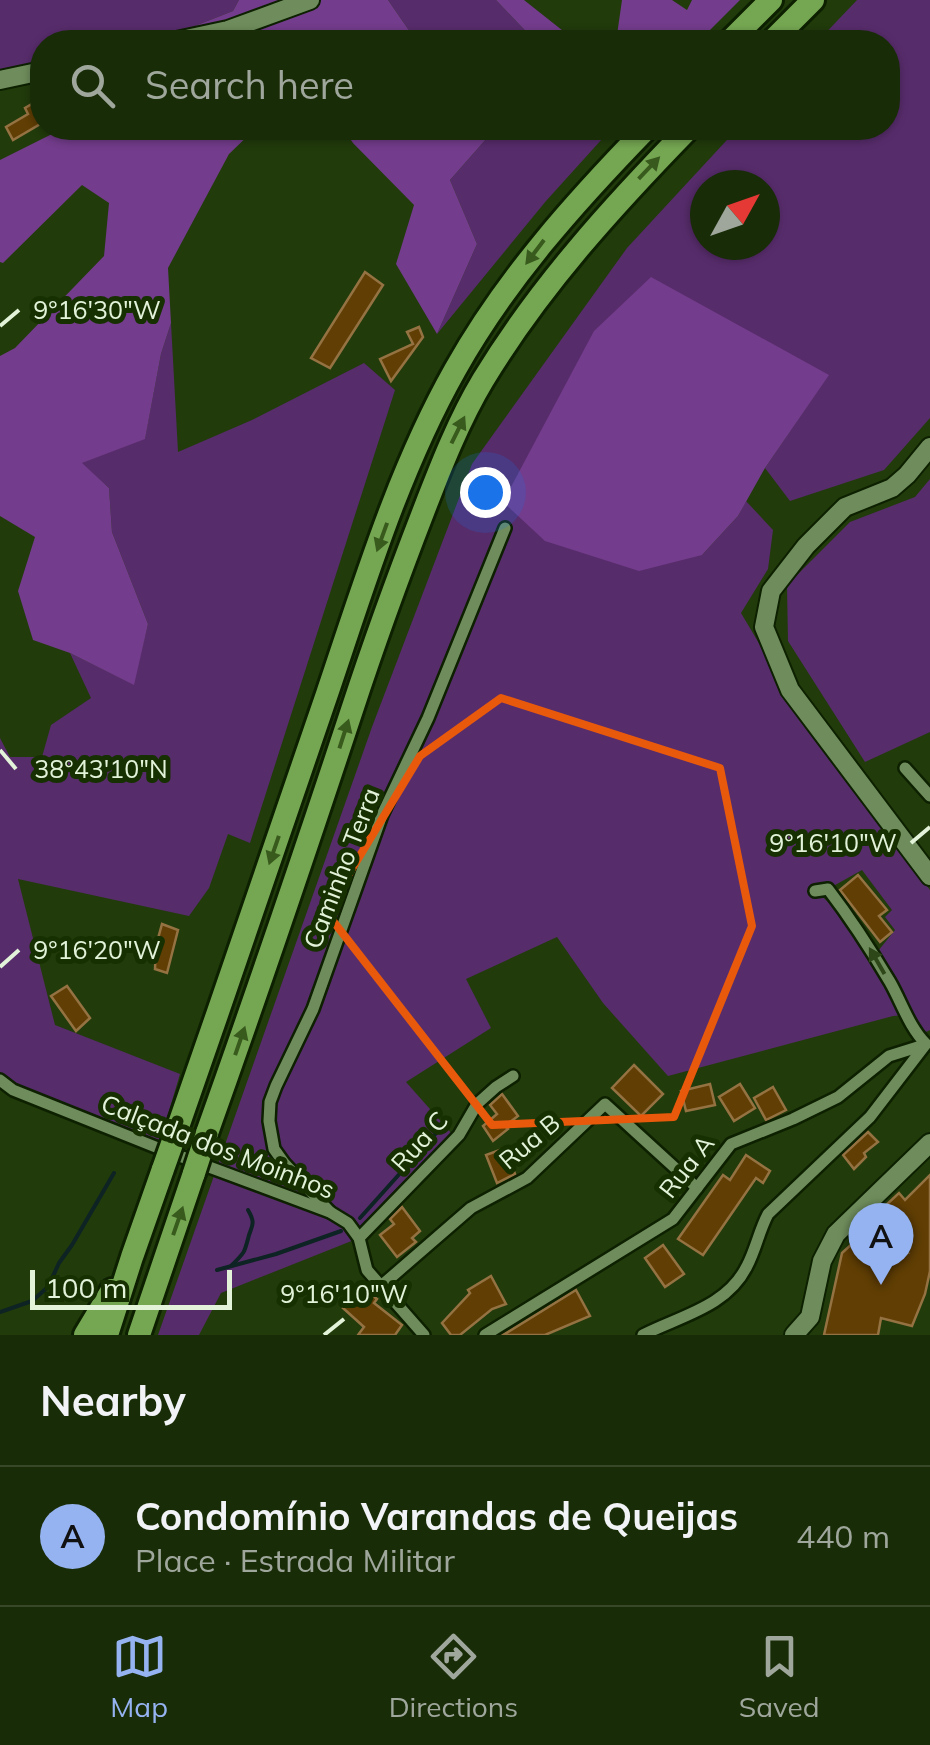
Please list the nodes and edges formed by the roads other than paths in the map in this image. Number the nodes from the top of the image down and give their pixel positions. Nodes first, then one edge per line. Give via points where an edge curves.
1 (310, 0) edge
2 (770, 0) edge
3 (813, 0) edge
4 (228, 30) edge
5 (741, 30) edge
6 (784, 30) edge
7 (30, 74) edge
8 (2, 81) edge
9 (636, 140) edge
10 (678, 140) edge
11 (930, 447) edge
12 (505, 528) dead end
13 (905, 768) dead end
14 (930, 796) edge
15 (930, 876) edge
16 (814, 890) dead end
17 (928, 1043) edge
18 (513, 1076) dead end
19 (0, 1080) edge
20 (930, 1143) edge
21 (697, 1188) junction
22 (330, 1212) junction
23 (359, 1238) junction
24 (132, 1257) junction
25 (381, 1286) junction
26 (416, 1332) edge
27 (85, 1335) edge
28 (107, 1335) edge
29 (140, 1335) edge
30 (484, 1335) edge
31 (642, 1335) edge
32 (794, 1335) edge

1 - 4 street
2 - 5 highway
3 - 6 highway
7 - 8 street
9 -> 24 highway, bridge via 557,223 503,295 413,454
29 -> 10 highway, bridge via 388,603 442,463 526,313
11 - 15 street via 892,488 845,506 806,546 771,591 764,627 790,690
12 - 22 street, Caminho Terra via 382,815 313,1010 270,1102 274,1148
13 - 14 street
17 -> 16 street via 865,938 828,889
17 - 21 street, Rua A via 890,1056 838,1097 731,1144
17 - 31 street via 870,1117 768,1214 747,1268 726,1294
18 - 23 street, Rua C via 477,1104 460,1135
19 - 22 street, Calçada dos Moinhos
20 - 32 street via 836,1234 822,1260 810,1317
21 - 25 street, Rua B via 605,1104 527,1178 471,1208
21 - 30 street, Rua A via 673,1219
22 - 23 street, Calçada dos Moinhos
23 - 25 street, Calçada dos Moinhos via 366,1270
24 - 27 highway
24 - 28 highway
25 - 26 street, Calçada dos Moinhos

